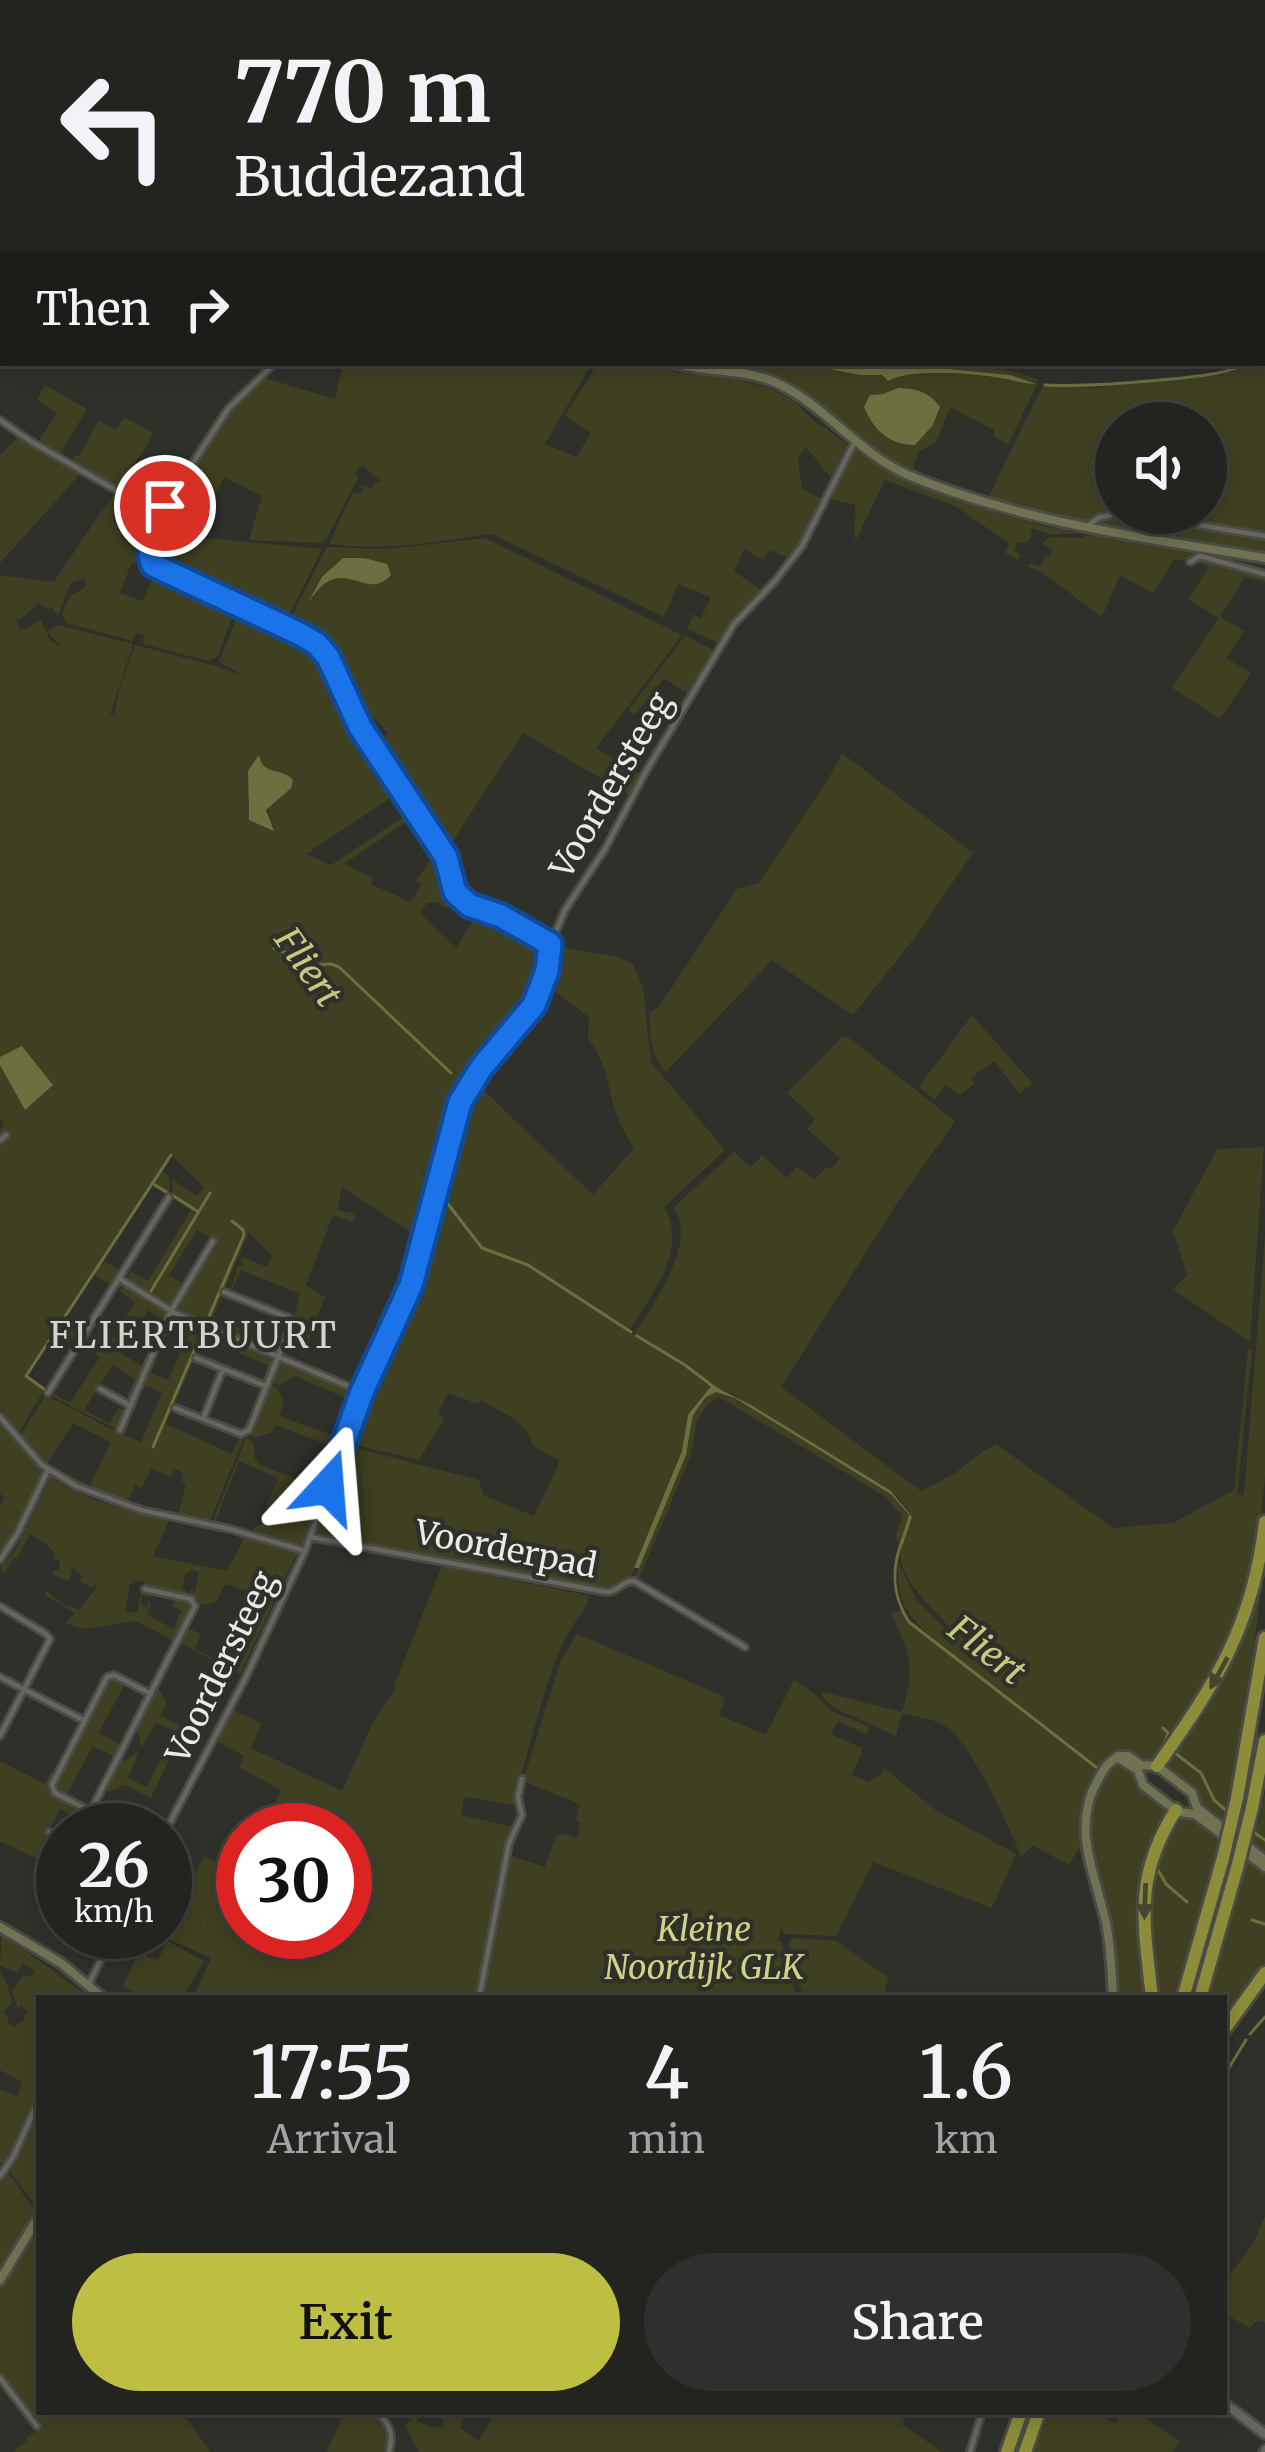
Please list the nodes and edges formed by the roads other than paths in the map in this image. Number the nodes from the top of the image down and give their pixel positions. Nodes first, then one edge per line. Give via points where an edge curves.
1 (272, 366) edge
2 (686, 366) edge
3 (0, 420) edge
4 (856, 439) junction
5 (160, 515) junction
6 (1095, 520) edge
7 (1086, 527) junction
8 (1227, 530) edge
9 (1265, 536) edge
10 (1260, 557) edge
11 (1190, 562) dead end
12 (1251, 570) junction
13 (1265, 574) edge
14 (550, 944) junction
15 (169, 1197) dead end
16 (213, 1241) dead end
17 (120, 1279) junction
18 (224, 1292) dead end
19 (171, 1311) junction
20 (278, 1357) junction
21 (196, 1358) dead end
22 (223, 1369) junction
23 (266, 1387) junction
24 (100, 1389) dead end
25 (362, 1392) junction
26 (48, 1393) dead end
27 (131, 1406) junction
28 (176, 1408) dead end
29 (0, 1417) edge
30 (203, 1419) junction
31 (120, 1430) dead end
32 (48, 1470) junction
33 (1265, 1522) edge
34 (310, 1537) junction
35 (305, 1551) junction
36 (0, 1560) edge
37 (145, 1589) dead end
38 (0, 1606) edge
39 (1265, 1638) edge
40 (745, 1647) dead end
41 (0, 1677) edge
42 (24, 1688) junction
43 (151, 1694) junction
44 (85, 1721) junction
45 (0, 1736) edge
46 (1265, 1742) edge
47 (1147, 1768) junction
48 (522, 1779) dead end
49 (75, 1803) edge
50 (95, 1803) edge
51 (180, 1803) edge
52 (1176, 1810) junction
53 (1265, 1863) edge
54 (0, 1927) edge
55 (104, 1959) edge
56 (1265, 1972) edge
57 (90, 1990) edge
58 (480, 1995) edge
59 (1113, 1995) edge
60 (1152, 1995) edge
61 (1184, 1995) edge
62 (1201, 1995) edge
63 (1227, 2026) edge
64 (36, 2106) edge
65 (1, 2175) edge
66 (36, 2221) edge
67 (0, 2280) edge
68 (0, 2378) edge
69 (1227, 2405) edge
70 (379, 2415) edge
71 (981, 2415) edge
72 (1020, 2415) edge
73 (1038, 2415) edge
74 (37, 2426) dead end
75 (1265, 2434) edge
76 (389, 2452) edge
77 (970, 2452) edge
78 (1007, 2452) edge
79 (1025, 2452) edge

1 - 5 street via 228,409
2 - 4 main road via 777,383
3 - 5 street
4 - 7 main road via 909,475
4 - 14 street, Voordersteeg via 810,533 734,624
5 - 14 street via 153,565 320,647 360,727 446,857 455,892
6 - 7 street
7 - 10 main road
8 - 9 street
10 - 12 street
11 - 12 street via 1200,556
12 - 13 street
14 - 25 street, Voordersteeg via 534,1005 460,1102 411,1285
15 - 17 street
16 - 19 street
17 - 19 street
17 - 26 street
18 - 20 street via 290,1319
19 - 20 street
19 - 27 street
20 - 23 street
20 - 25 street
21 - 22 street
22 - 23 street
22 - 30 street
23 - 30 street via 246,1433
24 - 27 street
25 - 34 street, Voordersteeg
27 - 31 street
28 - 30 street
29 - 32 street
32 - 35 street via 140,1510
32 - 36 street
33 -> 47 highway via 1235,1642 1210,1690
34 - 35 street, Voordersteeg
34 - 40 street, Voorderpad via 606,1592 634,1581
35 - 51 street, Voordersteeg
37 - 43 street via 195,1605
38 - 42 street via 50,1638
39 - 61 highway, bridge via 1238,1798
41 - 42 street
42 - 44 street
42 - 45 street
43 - 44 street via 110,1675
43 - 50 street
44 - 49 street via 52,1788
46 - 62 highway, bridge
47 - 52 main road via 1141,1784
47 - 53 main road via 1192,1793 1199,1810
47 - 59 main road via 1128,1756 1107,1764 1083,1826
48 - 58 street via 522,1815 508,1843
52 - 53 main road via 1195,1814
52 -> 60 highway via 1145,1884
54 - 57 main road
55 - 57 street
56 - 63 highway
64 - 65 street
66 - 67 main road
68 - 74 street
69 - 75 street
70 - 76 street via 390,2426
71 - 77 street
72 - 78 highway
73 - 79 highway

